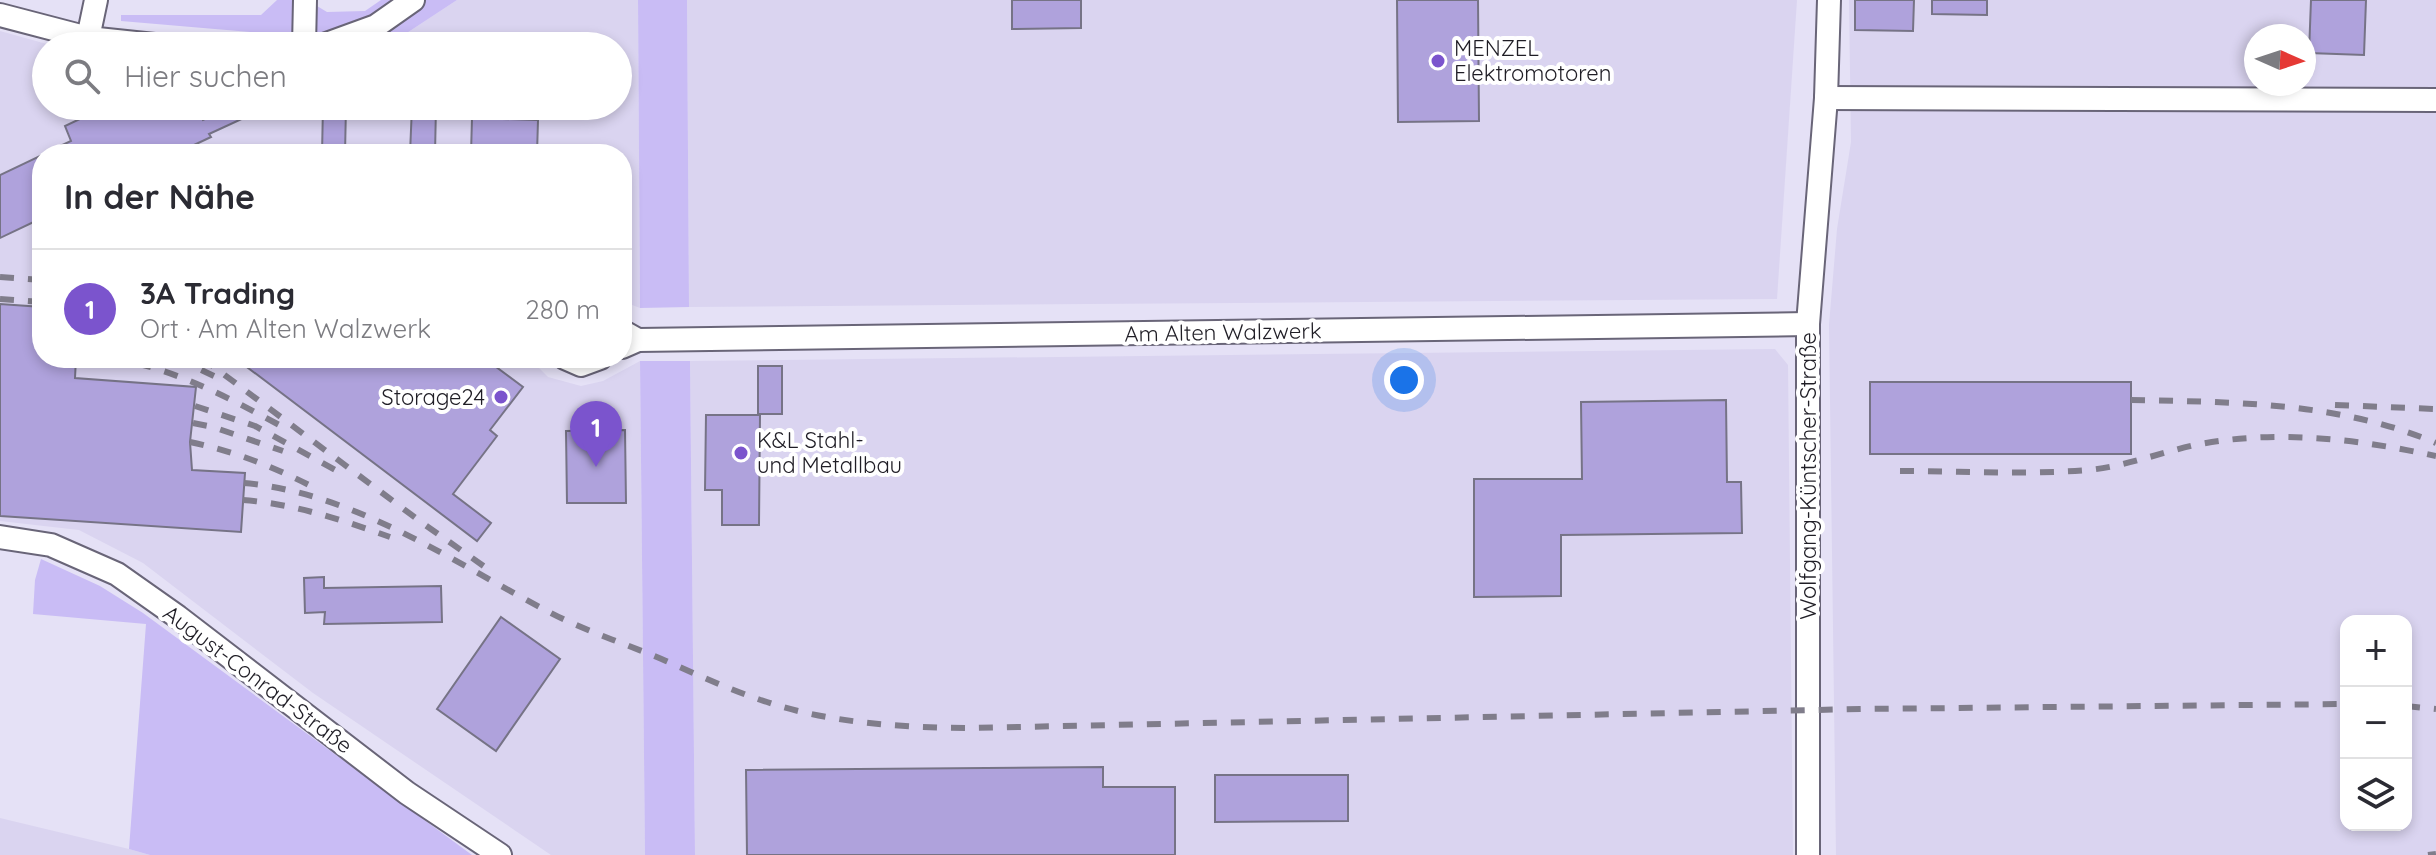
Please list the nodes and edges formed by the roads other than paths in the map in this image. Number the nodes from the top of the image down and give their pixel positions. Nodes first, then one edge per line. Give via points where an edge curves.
1 (96, 0) edge
2 (305, 0) edge
3 (413, 0) edge
4 (1829, 0) edge
5 (0, 15) edge
6 (65, 32) edge
7 (89, 32) edge
8 (304, 32) edge
9 (360, 32) edge
10 (1826, 98) junction
11 (2436, 100) edge
12 (1808, 324) junction
13 (632, 339) edge
14 (0, 537) edge
15 (500, 855) edge
16 (1808, 855) edge

1 - 7 street
2 - 8 street
3 - 9 street
4 - 10 street, Wolfgang-Küntscher-Straße
5 - 6 street
10 - 11 street
10 - 12 street, Wolfgang-Küntscher-Straße
12 - 13 street, Am Alten Walzwerk
12 - 16 street, Wolfgang-Küntscher-Straße
14 - 15 street, August-Conrad-Straße via 51,545 117,574 407,793

